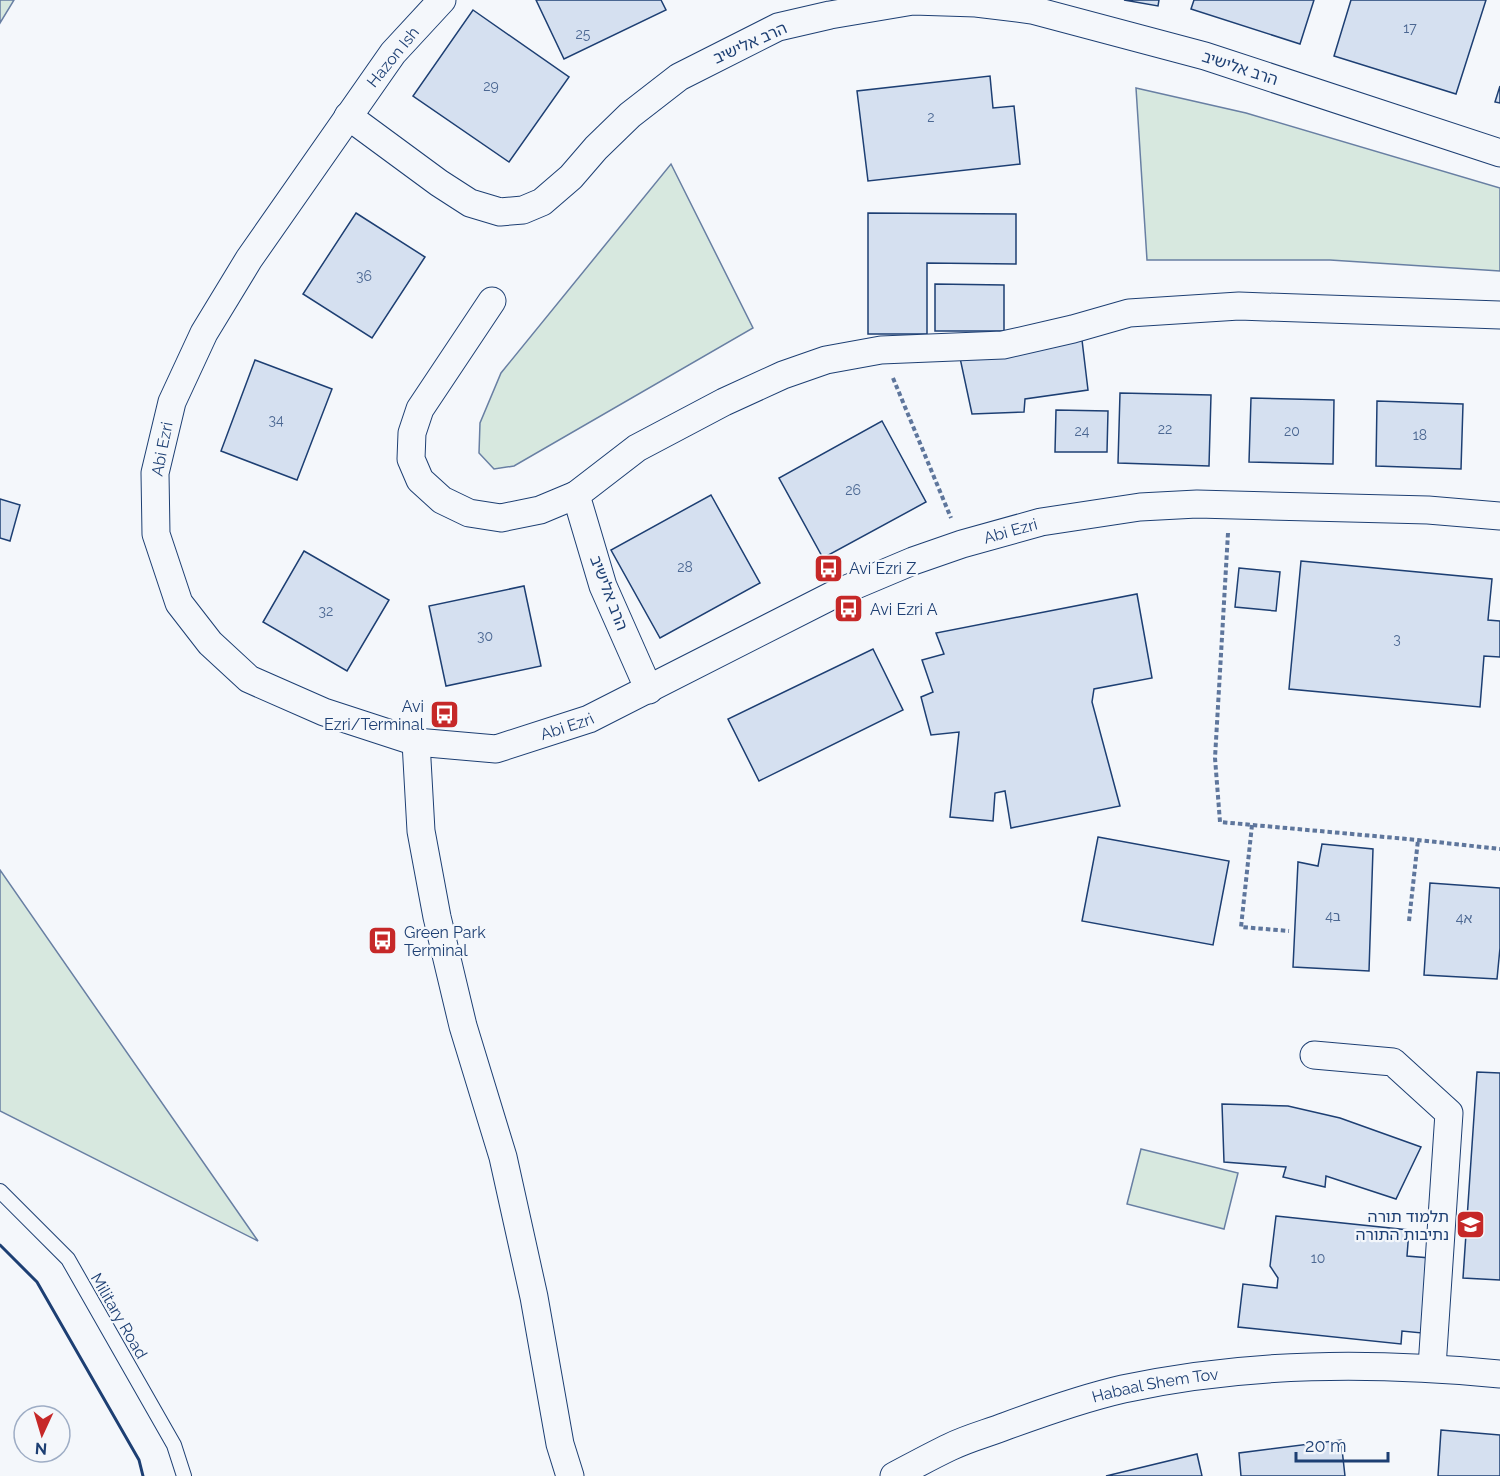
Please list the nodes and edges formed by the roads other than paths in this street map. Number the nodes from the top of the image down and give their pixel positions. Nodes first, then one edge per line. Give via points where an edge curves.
1 (442, 0) edge
2 (348, 116) junction
3 (1500, 153) edge
4 (492, 301) dead end
5 (1500, 315) edge
6 (576, 495) junction
7 (1500, 516) edge
8 (649, 690) junction
9 (416, 742) junction
10 (1314, 1055) dead end
11 (0, 1191) edge
12 (1432, 1367) junction
13 (1500, 1374) edge
14 (184, 1476) edge
15 (570, 1476) edge
16 (894, 1476) edge

1 - 2 street, Hazon Ish via 393,53
2 - 3 street, הרב אלישיב via 470,203 500,212 523,210 542,202 630,115 679,77 778,27 913,1 976,3 1043,13 1205,56
2 - 9 street, Abi Ezri via 249,258 204,333 172,402 155,473 156,534 179,603 210,643 249,679 324,712
4 - 6 street via 420,409 412,433 411,459 420,480 442,500 469,513 501,518 540,510
5 - 6 street via 1239,306 1129,313 1003,345 881,350 826,360 783,375 637,448
6 - 8 street, הרב אלישיב via 603,586
7 - 8 street, Abi Ezri via 1230,505 1140,507 1041,522 962,544 837,593
8 - 9 street, Abi Ezri via 589,719 496,748
9 - 15 street via 421,831 437,917 503,1157 534,1297 560,1444
10 - 12 street via 1393,1062 1449,1113
11 - 14 lane, Military Road via 68,1259 174,1445
12 - 13 street, Habaal Shem Tov
12 - 16 street, Habaal Shem Tov via 1343,1365 1265,1369 1123,1389 1041,1413 952,1446

